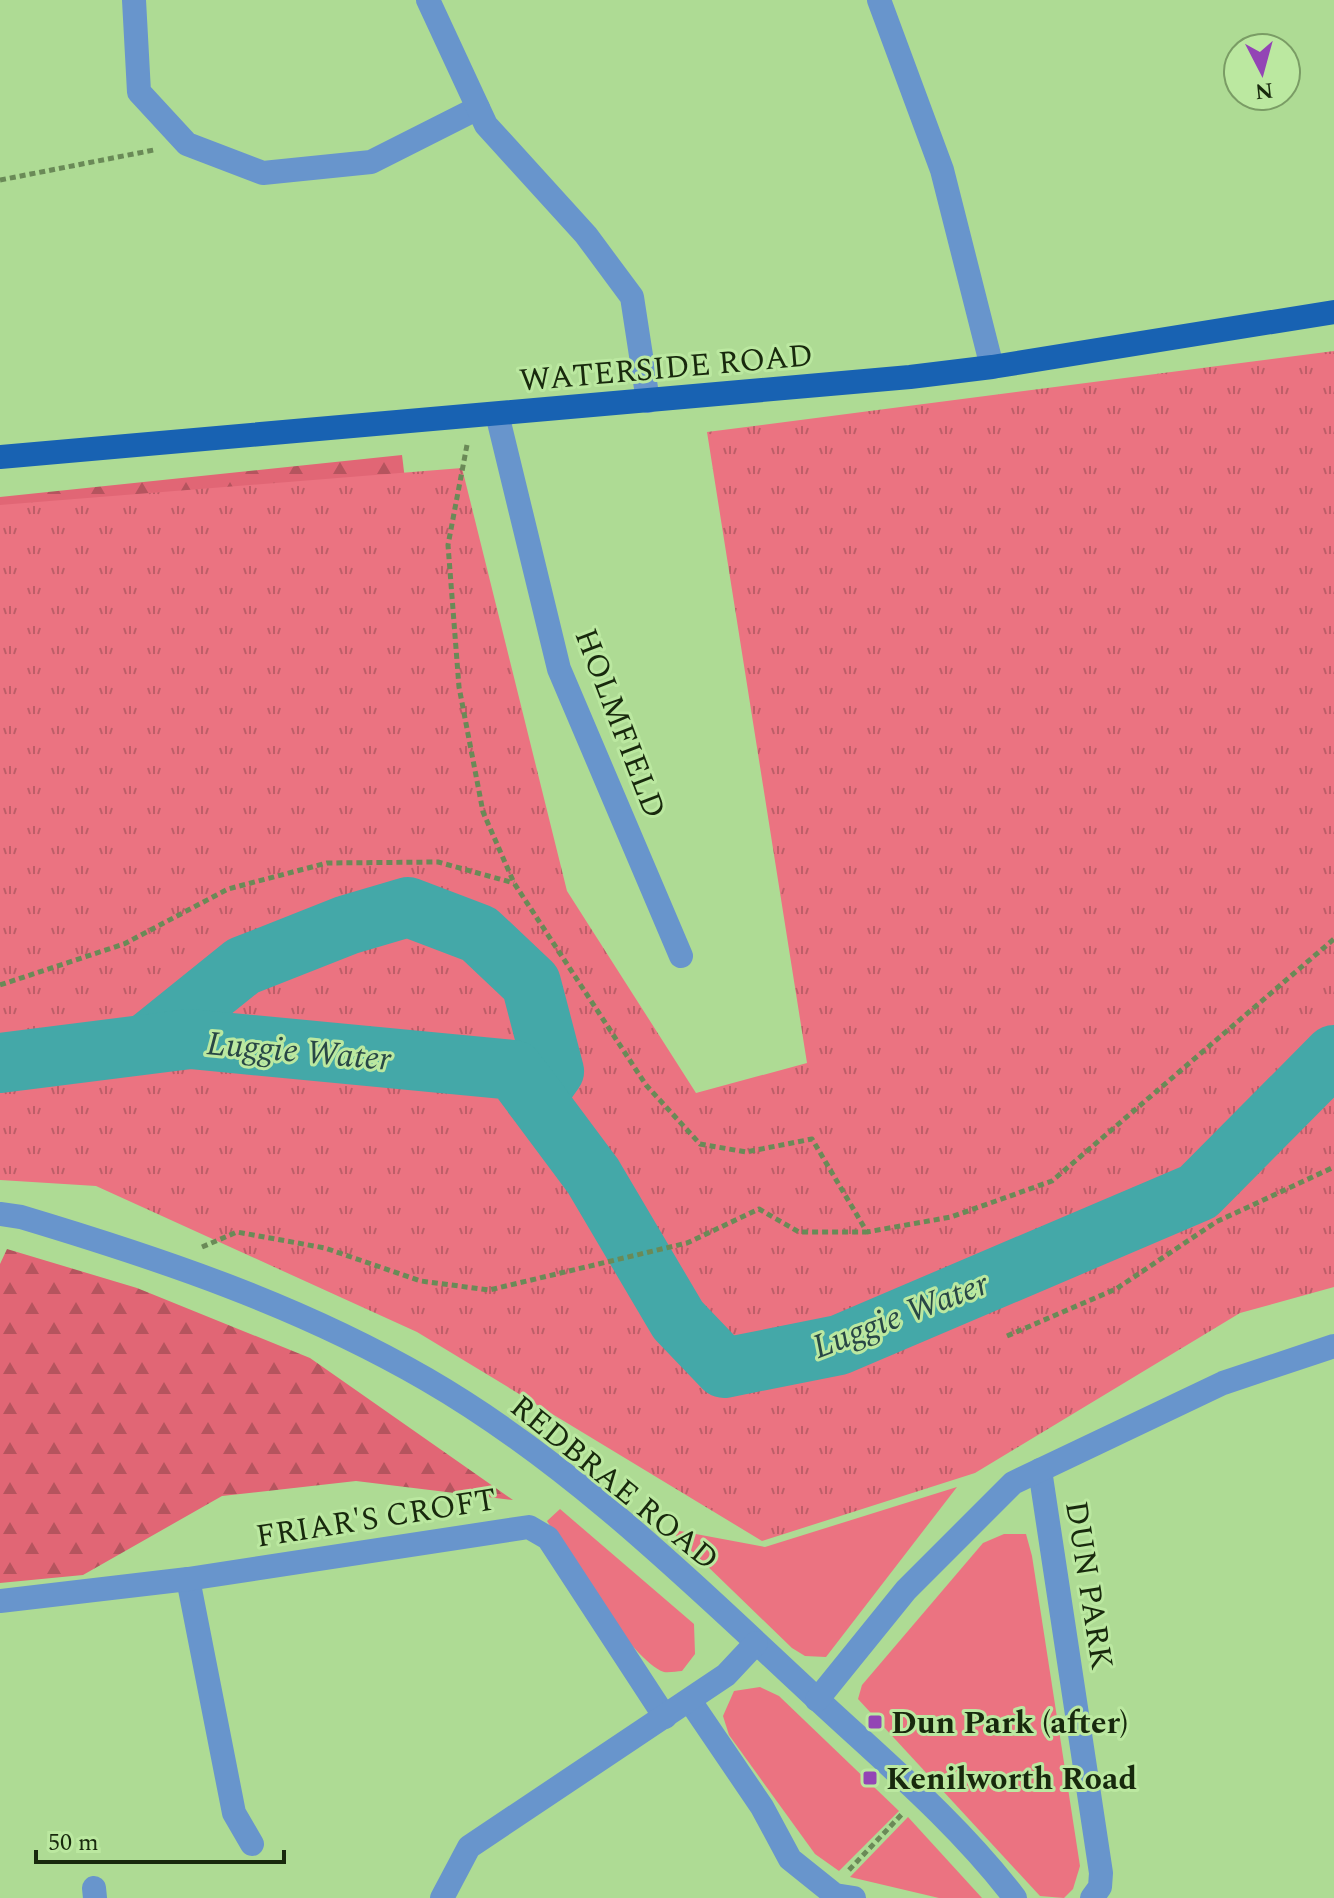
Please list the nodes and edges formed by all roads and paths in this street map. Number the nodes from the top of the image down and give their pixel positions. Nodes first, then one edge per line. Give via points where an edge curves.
1 (134, 0) edge
2 (428, 0) edge
3 (879, 0) edge
4 (478, 108) junction
5 (187, 144) junction
6 (0, 180) edge
7 (1334, 312) edge
8 (992, 367) junction
9 (648, 401) junction
10 (497, 414) junction
11 (473, 416) junction
12 (0, 457) edge
13 (514, 883) junction
14 (1334, 939) edge
15 (681, 956) dead end
16 (0, 985) edge
17 (1334, 1167) edge
18 (0, 1214) edge
19 (867, 1232) junction
20 (170, 1262) junction
21 (1007, 1336) dead end
22 (1334, 1346) edge
23 (1040, 1470) junction
24 (188, 1579) junction
25 (0, 1601) edge
26 (756, 1643) junction
27 (817, 1700) junction
28 (690, 1701) junction
29 (665, 1717) junction
30 (920, 1795) junction
31 (252, 1844) dead end
32 (829, 1890) junction
33 (442, 1898) edge
34 (854, 1898) edge
35 (1015, 1898) edge
36 (1092, 1898) edge

1 - 5 street via 139,92
2 - 4 street
3 - 8 street via 942,170
4 - 5 street via 371,162 263,173
4 - 9 street via 486,125 586,235 632,297
5 - 6 path
7 - 8 main road, WATERSIDE ROAD
8 - 9 main road, WATERSIDE ROAD
9 - 10 main road, WATERSIDE ROAD
10 - 11 main road, WATERSIDE ROAD
10 - 15 street, HOLMFIELD via 559,669
11 - 12 main road, WATERSIDE ROAD
11 - 13 path via 448,545 459,687 483,812
13 - 16 path via 438,862 327,863 228,889 124,944
13 - 19 path via 646,1085 700,1144 746,1152 812,1139
14 - 19 path via 1052,1181 951,1217
17 - 21 path via 1216,1222 1116,1289
18 - 20 street, REDBRAE ROAD
19 - 20 path via 799,1232 759,1209 687,1243 489,1290 421,1281 325,1248 237,1232
20 - 26 street, REDBRAE ROAD via 299,1313 427,1379 544,1458 651,1545
22 - 23 street, DUN PARK via 1223,1383
23 - 27 street, DUN PARK via 1013,1483 906,1590
23 - 36 street, DUN PARK via 1101,1873
24 - 25 street, FRIAR'S CROFT
24 - 29 street, FRIAR'S CROFT via 529,1527 548,1538
24 - 31 street via 234,1813
26 - 27 street, REDBRAE ROAD
26 - 28 street via 726,1675
27 - 30 street, REDBRAE ROAD
28 - 29 street
28 - 32 street via 762,1807 790,1859
29 - 33 street via 469,1847
30 - 32 path
30 - 35 street, REDBRAE ROAD via 986,1860
32 - 34 street

